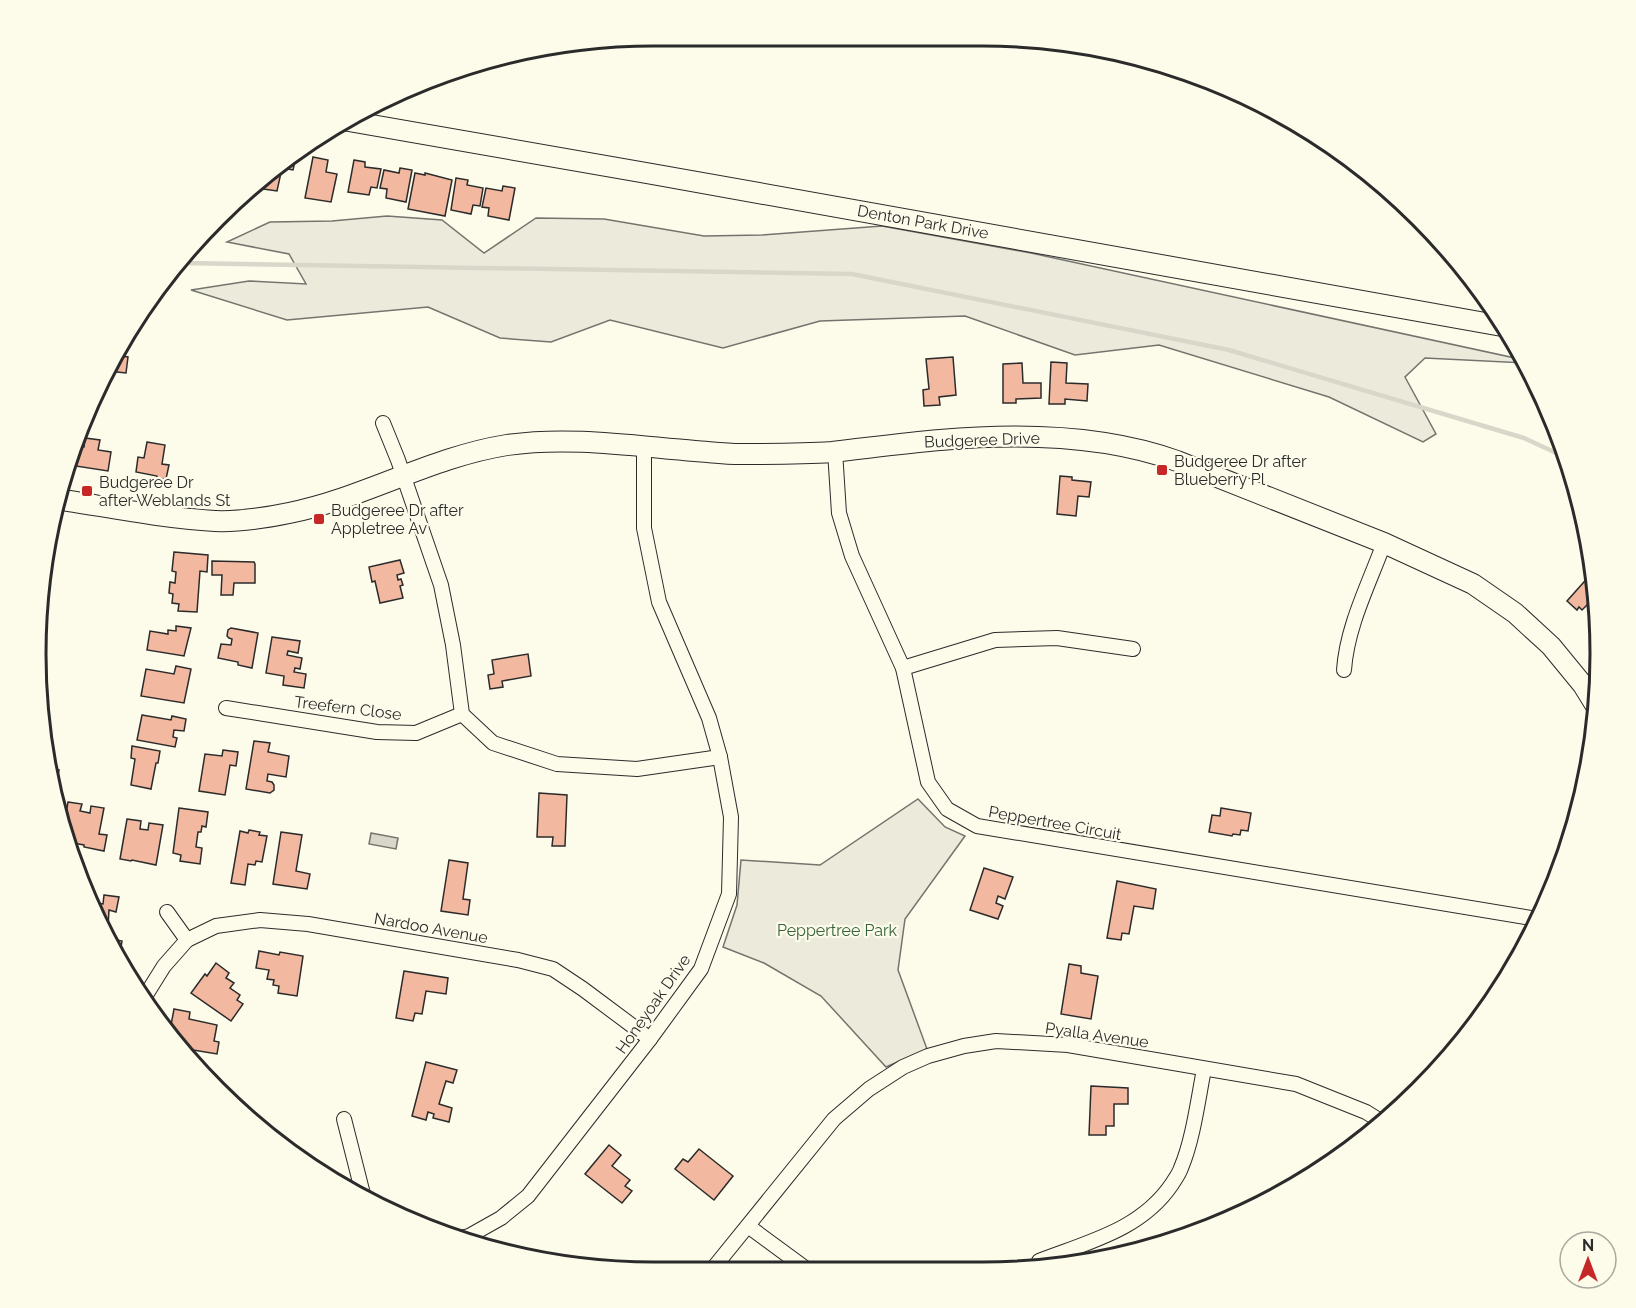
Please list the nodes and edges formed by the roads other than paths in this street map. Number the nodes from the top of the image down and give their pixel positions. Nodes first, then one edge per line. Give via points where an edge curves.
1 (359, 123) edge
2 (1492, 324) edge
3 (383, 423) dead end
4 (644, 447) junction
5 (835, 451) junction
6 (403, 476) junction
7 (66, 500) edge
8 (1384, 543) junction
9 (1133, 649) dead end
10 (903, 668) junction
11 (1344, 670) dead end
12 (1588, 693) edge
13 (226, 708) dead end
14 (462, 714) junction
15 (720, 757) junction
16 (167, 912) dead end
17 (1529, 918) edge
18 (187, 940) junction
19 (148, 991) edge
20 (650, 1039) junction
21 (1204, 1069) junction
22 (1375, 1118) edge
23 (344, 1119) dead end
24 (361, 1186) edge
25 (748, 1226) junction
26 (473, 1234) edge
27 (1044, 1258) edge
28 (718, 1262) edge
29 (797, 1262) edge

1 - 2 street, Denton Park Drive
3 - 6 street
4 - 5 street, Budgeree Drive via 736,454
4 - 6 street, Budgeree Drive via 578,442 507,445
4 - 15 street, Honeyoak Drive via 644,528 659,602 709,718
5 - 8 street, Budgeree Drive via 997,437 1083,440 1171,459
5 - 10 street, Peppertree Circuit via 839,513 852,556
6 - 7 street, Budgeree Drive via 329,503 255,519 187,518
6 - 14 street via 441,585
8 - 11 street via 1351,630
8 - 12 street, Budgeree Drive via 1473,584 1515,613 1551,646
9 - 10 street via 1057,638 995,640
10 - 17 street, Peppertree Circuit via 928,782 946,809 977,826
13 - 14 street, Treefern Close via 377,732 416,733
14 - 15 street via 493,743 557,764 638,769
15 - 20 street, Honeyoak Drive via 731,817 729,894 701,969
16 - 18 street
18 - 19 street, Nardoo Avenue
18 - 20 street, Nardoo Avenue via 216,926 260,920 308,924 518,960 553,969
20 - 26 street, Honeyoak Drive via 528,1196
21 - 22 street, Pyalla Avenue via 1296,1084
21 - 25 street, Pyalla Avenue via 1068,1045 996,1041 928,1056 903,1066 834,1119
21 - 27 street via 1187,1153 1166,1192 1146,1214 1120,1230
23 - 24 street
25 - 28 street, Pyalla Avenue
25 - 29 street

